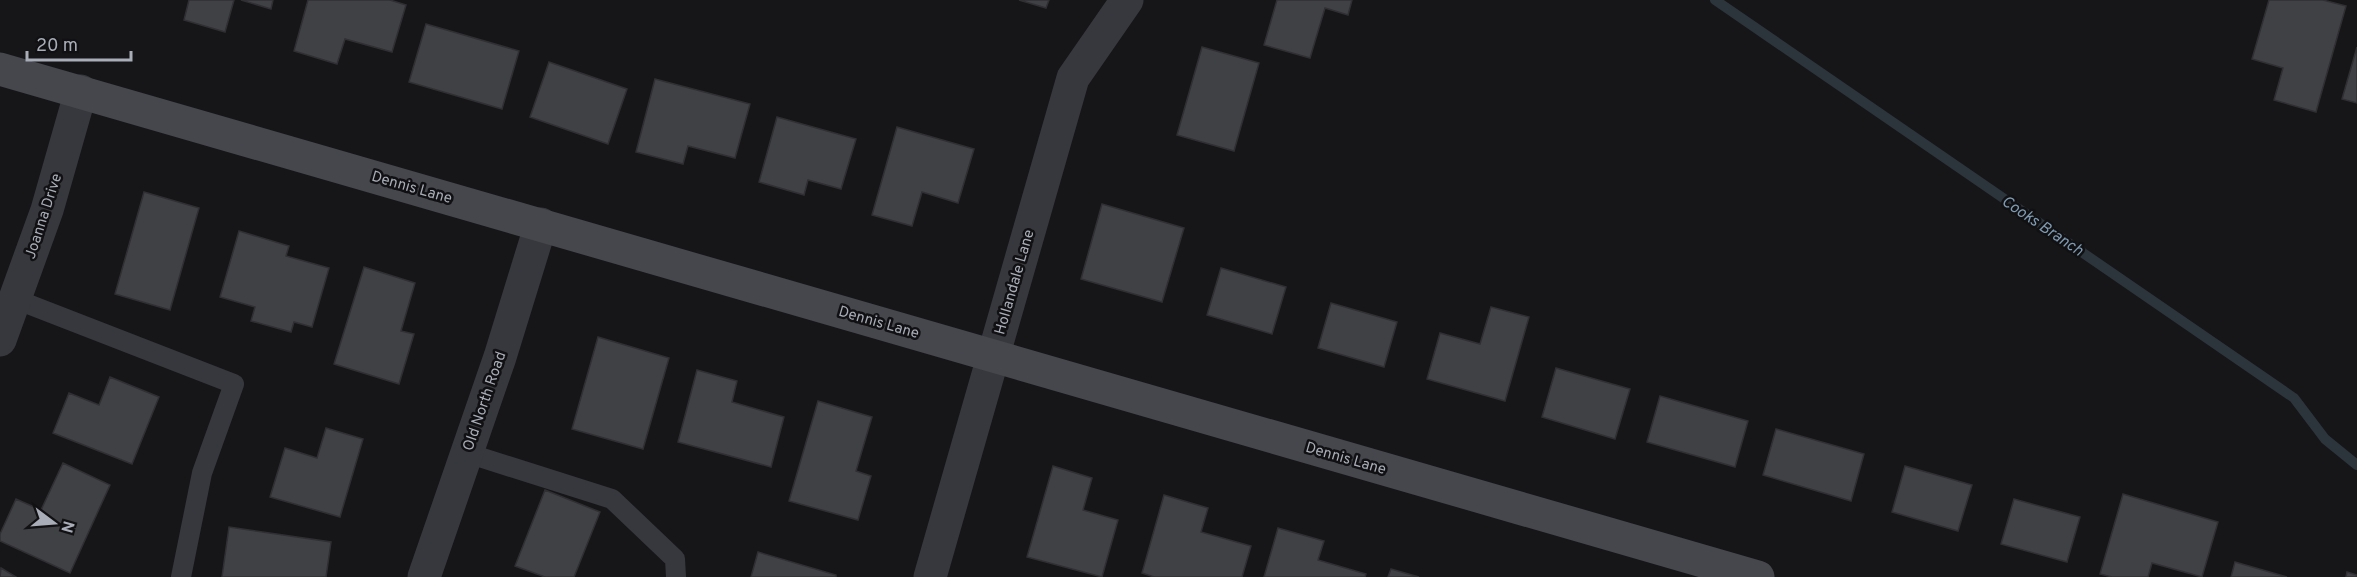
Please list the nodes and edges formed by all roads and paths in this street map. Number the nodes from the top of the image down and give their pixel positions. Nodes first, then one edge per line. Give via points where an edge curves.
1 (1127, 0) edge
2 (0, 69) edge
3 (81, 91) junction
4 (541, 224) junction
5 (15, 298) junction
6 (0, 340) edge
7 (993, 355) junction
8 (467, 453) junction
9 (181, 577) edge
10 (424, 577) edge
11 (676, 577) edge
12 (931, 577) edge
13 (1758, 577) edge

1 - 7 street, Hollandale Lane via 1073,78
2 - 3 street, Dennis Lane
3 - 4 street, Dennis Lane
3 - 5 street, Joanna Drive via 47,210
4 - 7 street, Dennis Lane
4 - 8 street, Old North Road
5 - 6 street, Joanna Drive
5 - 9 lane via 234,384 202,473
7 - 12 street, Hollandale Lane
7 - 13 street, Dennis Lane
8 - 10 street, Old North Road
8 - 11 lane via 612,499 675,559

